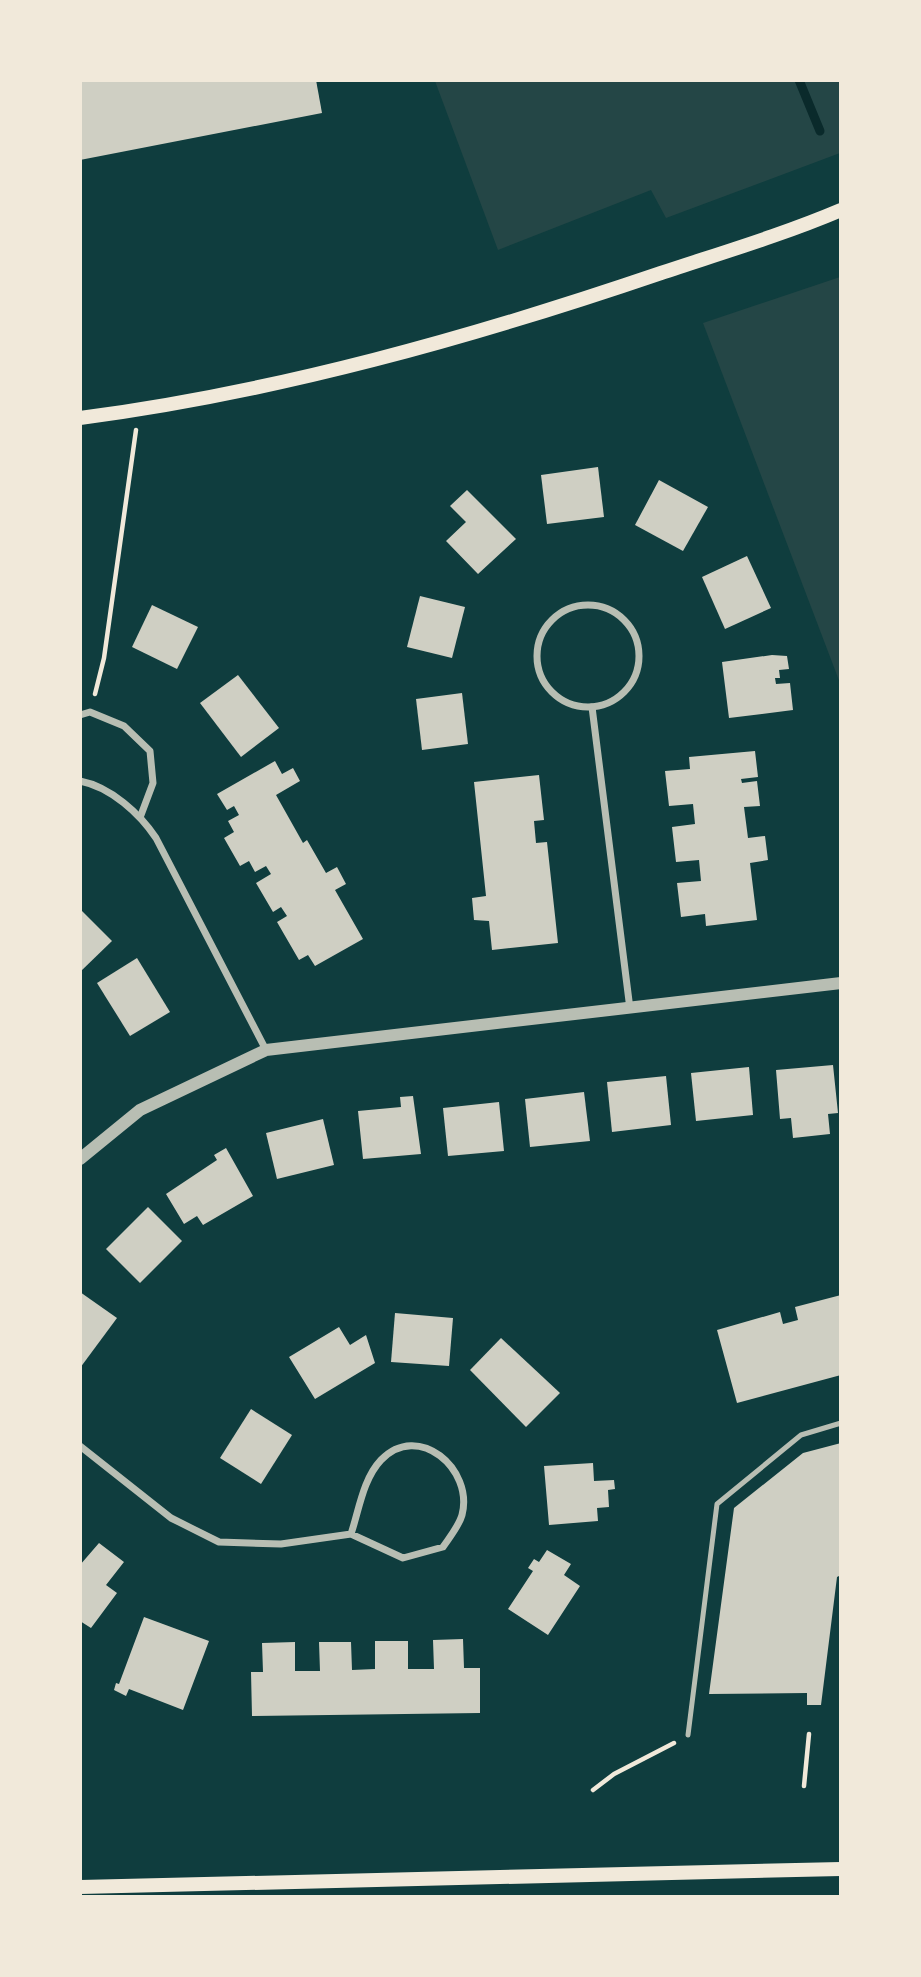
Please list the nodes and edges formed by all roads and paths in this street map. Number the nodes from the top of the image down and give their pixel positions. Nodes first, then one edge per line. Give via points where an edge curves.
1 (841, 211) edge
2 (139, 411) junction
3 (80, 418) edge
4 (592, 708) junction
5 (90, 712) junction
6 (80, 715) edge
7 (80, 781) edge
8 (141, 815) junction
9 (841, 982) edge
10 (630, 1010) junction
11 (266, 1051) junction
12 (80, 1159) edge
13 (841, 1423) edge
14 (80, 1446) edge
15 (351, 1534) junction
16 (809, 1734) dead end
17 (688, 1735) joint
18 (804, 1786) dead end
19 (593, 1790) dead end
20 (841, 1869) edge
21 (80, 1887) edge

1 - 2 main road via 563,307 380,357
2 - 3 main road
2 - 5 path via 104,658
4 - 4 street via 624,693 640,662 639,643 625,621 603,606 587,604 570,607 551,621 538,642 537,658 544,681 561,700
4 - 10 street
5 - 6 street
5 - 8 street via 124,726 150,751 153,783
7 - 8 street
8 - 11 street
9 - 10 street
10 - 11 street
11 - 12 street via 140,1111
13 - 17 lane via 801,1435 717,1504
14 - 15 street via 172,1518 219,1542 281,1544
15 - 15 street via 403,1558 443,1547 462,1515 461,1479 442,1455 419,1446 395,1449 368,1480
16 - 18 path
17 - 19 path
20 - 21 main road

